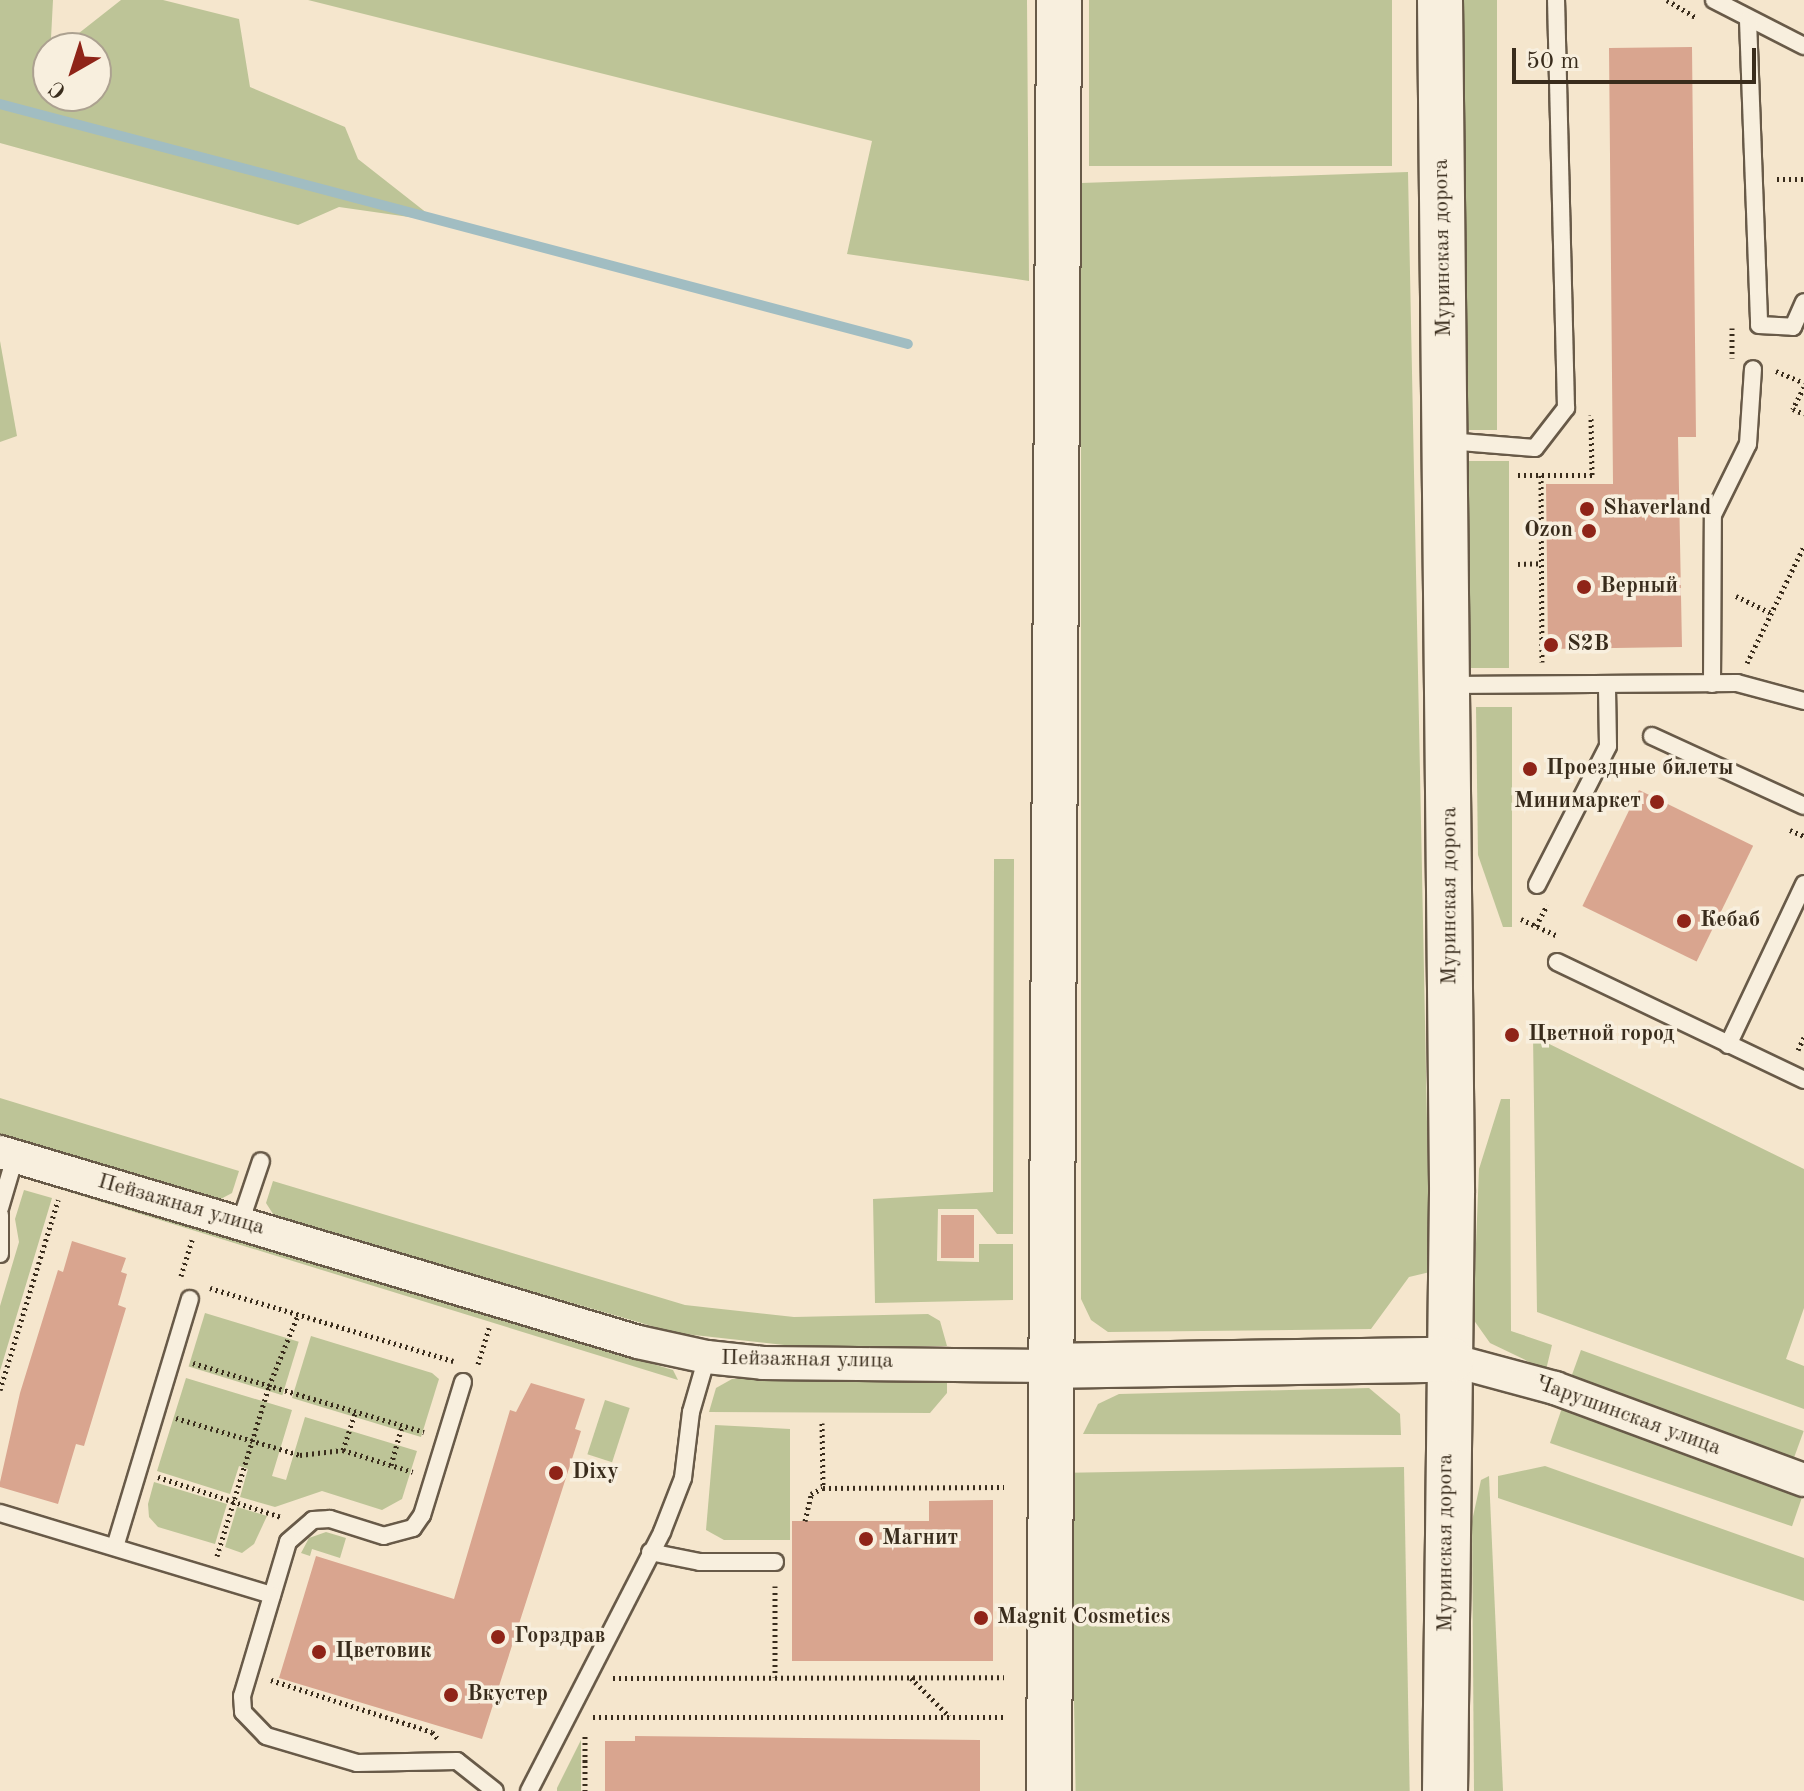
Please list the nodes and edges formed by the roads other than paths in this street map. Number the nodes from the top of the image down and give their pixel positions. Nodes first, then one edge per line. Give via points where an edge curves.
1 (1059, 0) edge
2 (1440, 0) edge
3 (1556, 0) edge
4 (1714, 0) edge
5 (1748, 20) junction
6 (1804, 46) edge
7 (1804, 302) edge
8 (1753, 369) dead end
9 (1446, 440) junction
10 (1712, 684) junction
11 (1449, 685) junction
12 (1607, 686) junction
13 (1804, 701) edge
14 (1652, 736) dead end
15 (1804, 806) edge
16 (1804, 884) edge
17 (1537, 885) dead end
18 (1557, 962) dead end
19 (1728, 1045) junction
20 (1804, 1080) edge
21 (8, 1155) edge
22 (261, 1161) dead end
23 (0, 1208) edge
24 (0, 1215) edge
25 (240, 1223) junction
26 (0, 1254) edge
27 (190, 1299) road end
28 (707, 1357) junction
29 (1451, 1360) junction
30 (1049, 1366) junction
31 (463, 1382) road end
32 (1804, 1480) edge
33 (0, 1513) edge
34 (115, 1547) junction
35 (650, 1552) junction
36 (775, 1562) road end
37 (272, 1595) junction
38 (495, 1791) edge
39 (529, 1791) edge
40 (1049, 1791) edge
41 (1445, 1791) edge

1 - 30 street
2 - 9 street, Муринская дорога
3 - 9 lane via 1566,408 1535,448
4 - 5 lane
5 - 6 lane
5 - 7 lane via 1759,325 1793,327
8 - 10 lane via 1748,444 1713,515
9 - 11 street, Муринская дорога
10 - 12 lane
10 - 13 lane via 1737,683
11 - 12 lane
11 - 29 street, Муринская дорога
12 - 17 lane via 1608,746
14 - 15 lane
16 - 19 lane
18 - 19 lane
19 - 20 lane
21 - 23 lane
21 - 25 street, Пейзажная улица
22 - 25 lane
24 - 26 lane
25 - 28 street, Пейзажная улица via 638,1342
27 - 34 lane
28 - 30 street, Пейзажная улица via 763,1363
28 - 35 lane via 691,1412 683,1478
29 - 30 street, Пейзажная улица
29 - 32 street, Чарушинская улица via 1555,1388
29 - 41 street, Муринская дорога via 1445,1455
30 - 40 street
31 - 37 lane via 422,1515 400,1535 384,1536 330,1519 298,1528 288,1542
33 - 34 lane
34 - 37 lane
35 - 36 lane via 700,1562
35 - 39 lane
37 - 38 lane via 242,1696 243,1712 266,1736 357,1763 457,1761

